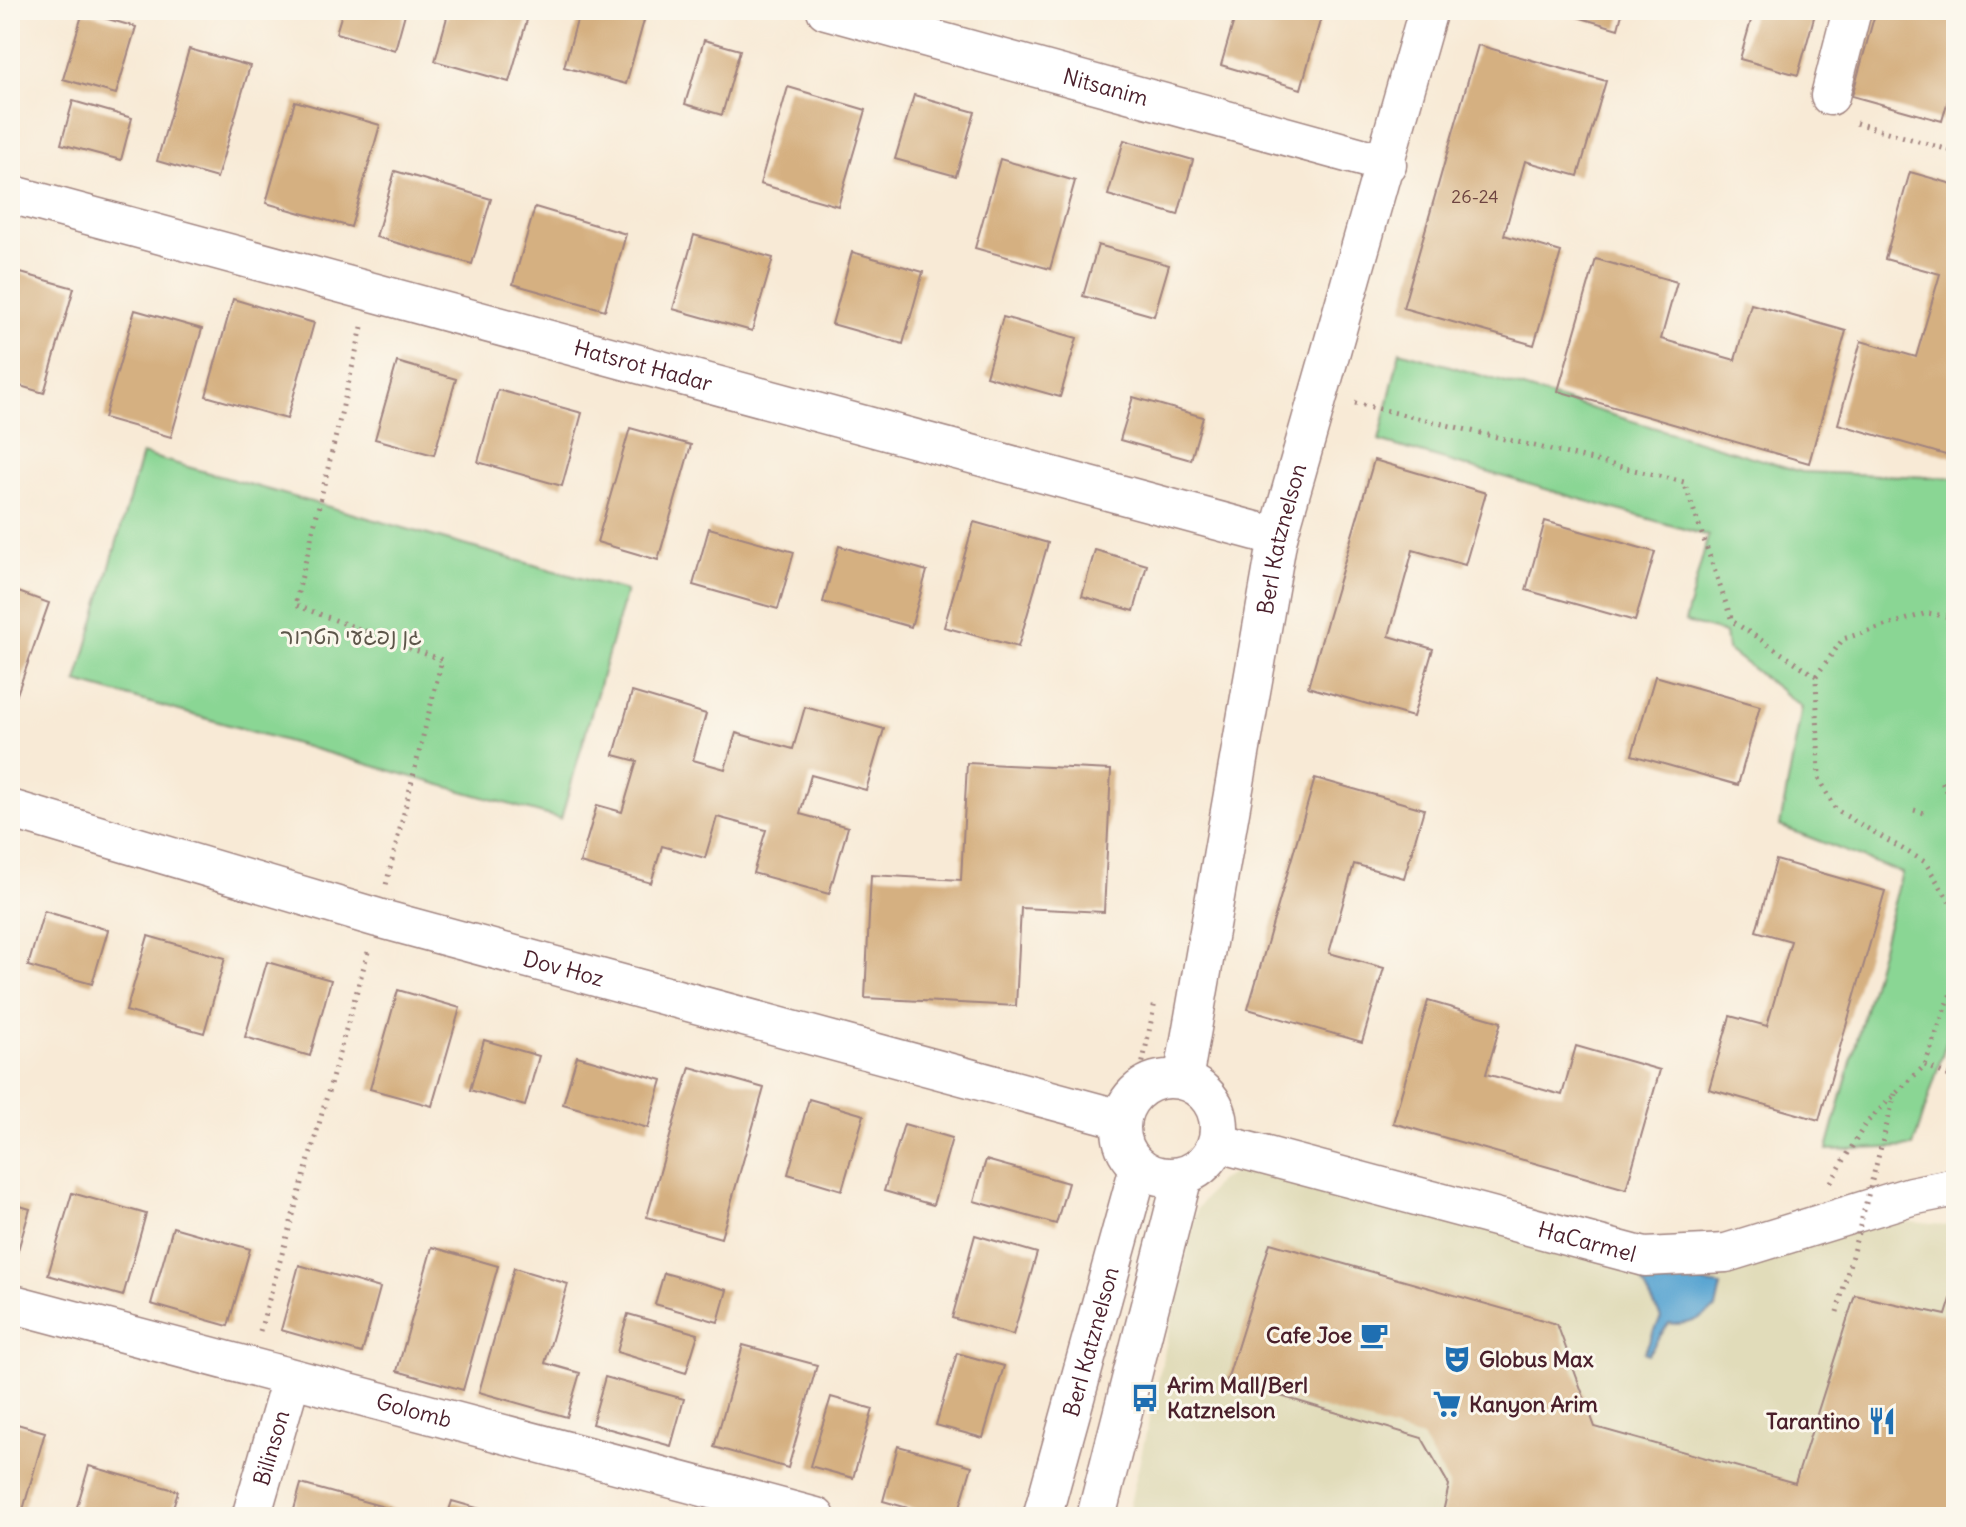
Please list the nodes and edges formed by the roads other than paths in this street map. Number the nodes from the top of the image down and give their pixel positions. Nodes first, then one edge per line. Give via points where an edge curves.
1 (826, 10) edge
2 (1428, 10) edge
3 (1852, 10) edge
4 (1842, 109) road end
5 (1387, 164) junction
6 (10, 194) edge
7 (1278, 537) junction
8 (10, 809) edge
9 (1183, 1080) junction
10 (1121, 1119) junction
11 (1218, 1143) junction
12 (1139, 1167) junction
13 (1183, 1176) junction
14 (1956, 1187) edge
15 (10, 1303) edge
16 (291, 1379) junction
17 (251, 1517) edge
18 (816, 1517) edge
19 (1042, 1517) edge
20 (1096, 1517) edge

1 - 5 street, Nitsanim
2 - 5 street, Berl Katznelson
3 - 4 street
5 - 7 street, Berl Katznelson
6 - 7 street, Hatsrot Hadar
7 - 9 street, Berl Katznelson
8 - 10 street, Dov Hoz via 378,918
9 - 10 street via 1167,1079 1137,1091
9 - 11 street via 1204,1092 1218,1112
10 - 12 street via 1124,1145
11 - 13 street via 1210,1158
11 - 14 street, HaCarmel via 1645,1257 1726,1253
12 - 13 street via 1152,1175
12 - 19 street, Berl Katznelson
13 - 20 street
15 - 16 street, Golomb
16 - 17 street, Bilinson
16 - 18 street, Golomb

